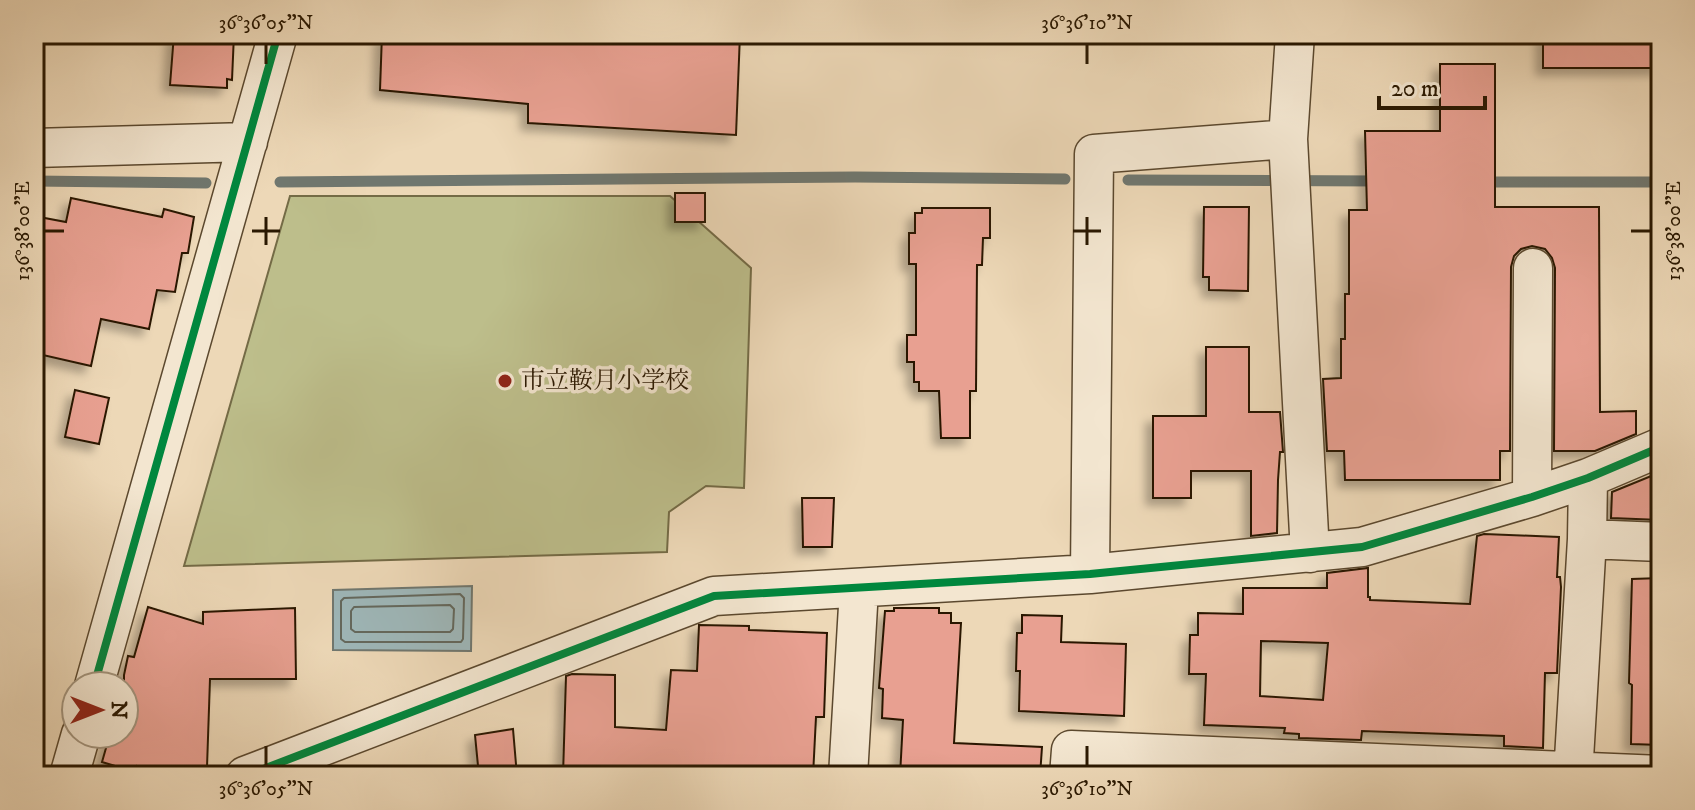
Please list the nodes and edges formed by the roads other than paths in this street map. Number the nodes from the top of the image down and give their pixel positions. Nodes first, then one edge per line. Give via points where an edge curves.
1 (278, 34) edge
2 (1295, 34) edge
3 (248, 142) junction
4 (34, 148) edge
5 (1289, 167) junction
6 (1533, 268) dead end
7 (1661, 447) edge
8 (1588, 478) junction
9 (1532, 497) junction
10 (1587, 539) junction
11 (1661, 542) edge
12 (1310, 553) junction
13 (1090, 574) junction
14 (859, 589) junction
15 (99, 670) edge
16 (76, 750) edge
17 (1573, 774) edge
18 (1661, 775) edge
19 (69, 776) edge
20 (245, 776) edge
21 (848, 776) edge
22 (1069, 776) edge

1 - 3 street
2 - 5 street
3 - 4 street
3 - 15 street
5 - 12 street
5 - 13 street via 1094,154
6 - 9 street
7 - 8 street
8 - 9 street
8 - 10 street
9 - 12 street via 1362,547
10 - 11 street
10 - 17 street
12 - 13 street
13 - 14 street
14 - 20 street via 714,596
14 - 21 street
16 - 19 street
17 - 18 street
17 - 22 street via 1071,750

